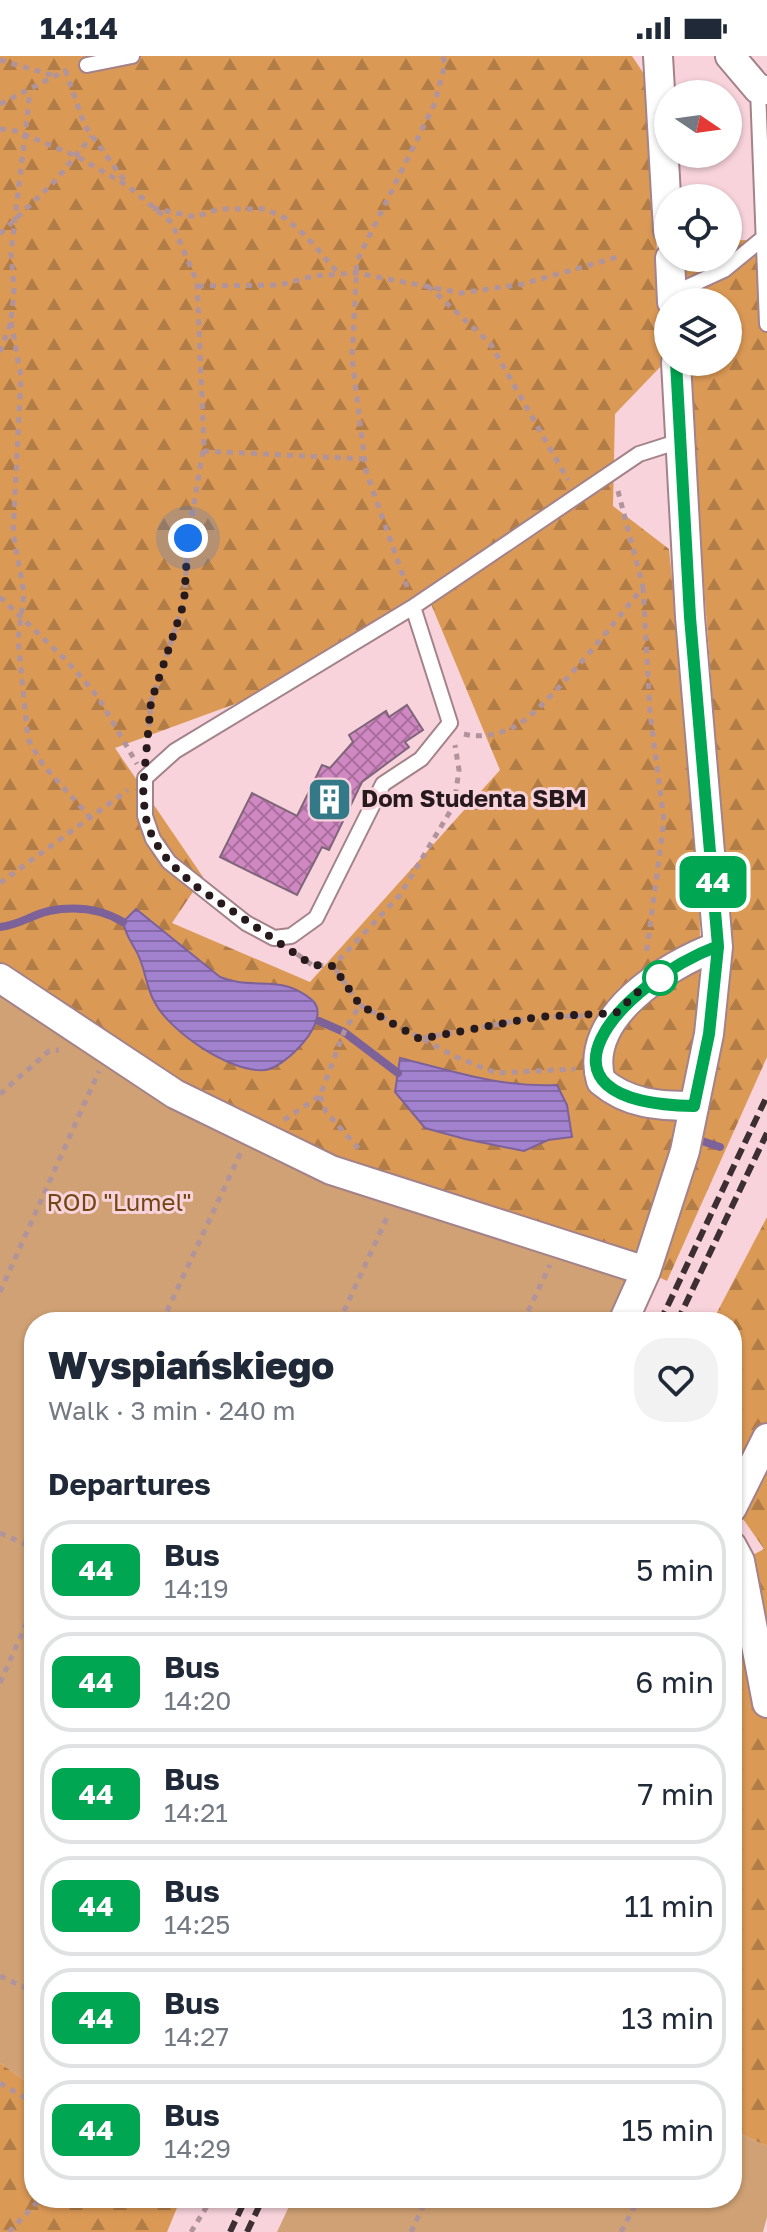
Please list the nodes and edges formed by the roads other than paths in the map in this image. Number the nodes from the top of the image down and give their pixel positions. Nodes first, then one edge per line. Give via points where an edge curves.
1 (132, 56) edge
2 (658, 56) edge
3 (730, 56) edge
4 (87, 65) road end
5 (763, 89) edge
6 (665, 184) edge
7 (762, 239) junction
8 (691, 288) edge
9 (767, 324) edge
10 (677, 376) edge
11 (680, 441) junction
12 (413, 607) junction
13 (718, 946) junction
14 (0, 978) edge
15 (694, 1106) junction
16 (646, 1271) junction
17 (628, 1312) edge
18 (767, 1438) edge
19 (742, 1488) edge
20 (742, 1572) edge
21 (767, 1703) edge

1 - 4 lane
2 - 6 street
3 - 5 street
5 - 7 lane
7 - 8 lane via 724,270
7 - 9 lane
10 - 11 street
11 - 12 lane via 639,454
11 - 13 street
12 - 12 lane via 450,723 421,759 383,784 316,918 291,936 274,938 214,900 169,862 145,816 145,778 175,751
13 - 15 street via 709,1034
13 - 15 street via 647,986 616,1013 603,1031 597,1069 601,1081 636,1102
14 - 16 street via 252,1142
15 - 16 street
16 - 17 street
18 - 19 street
20 - 21 street

